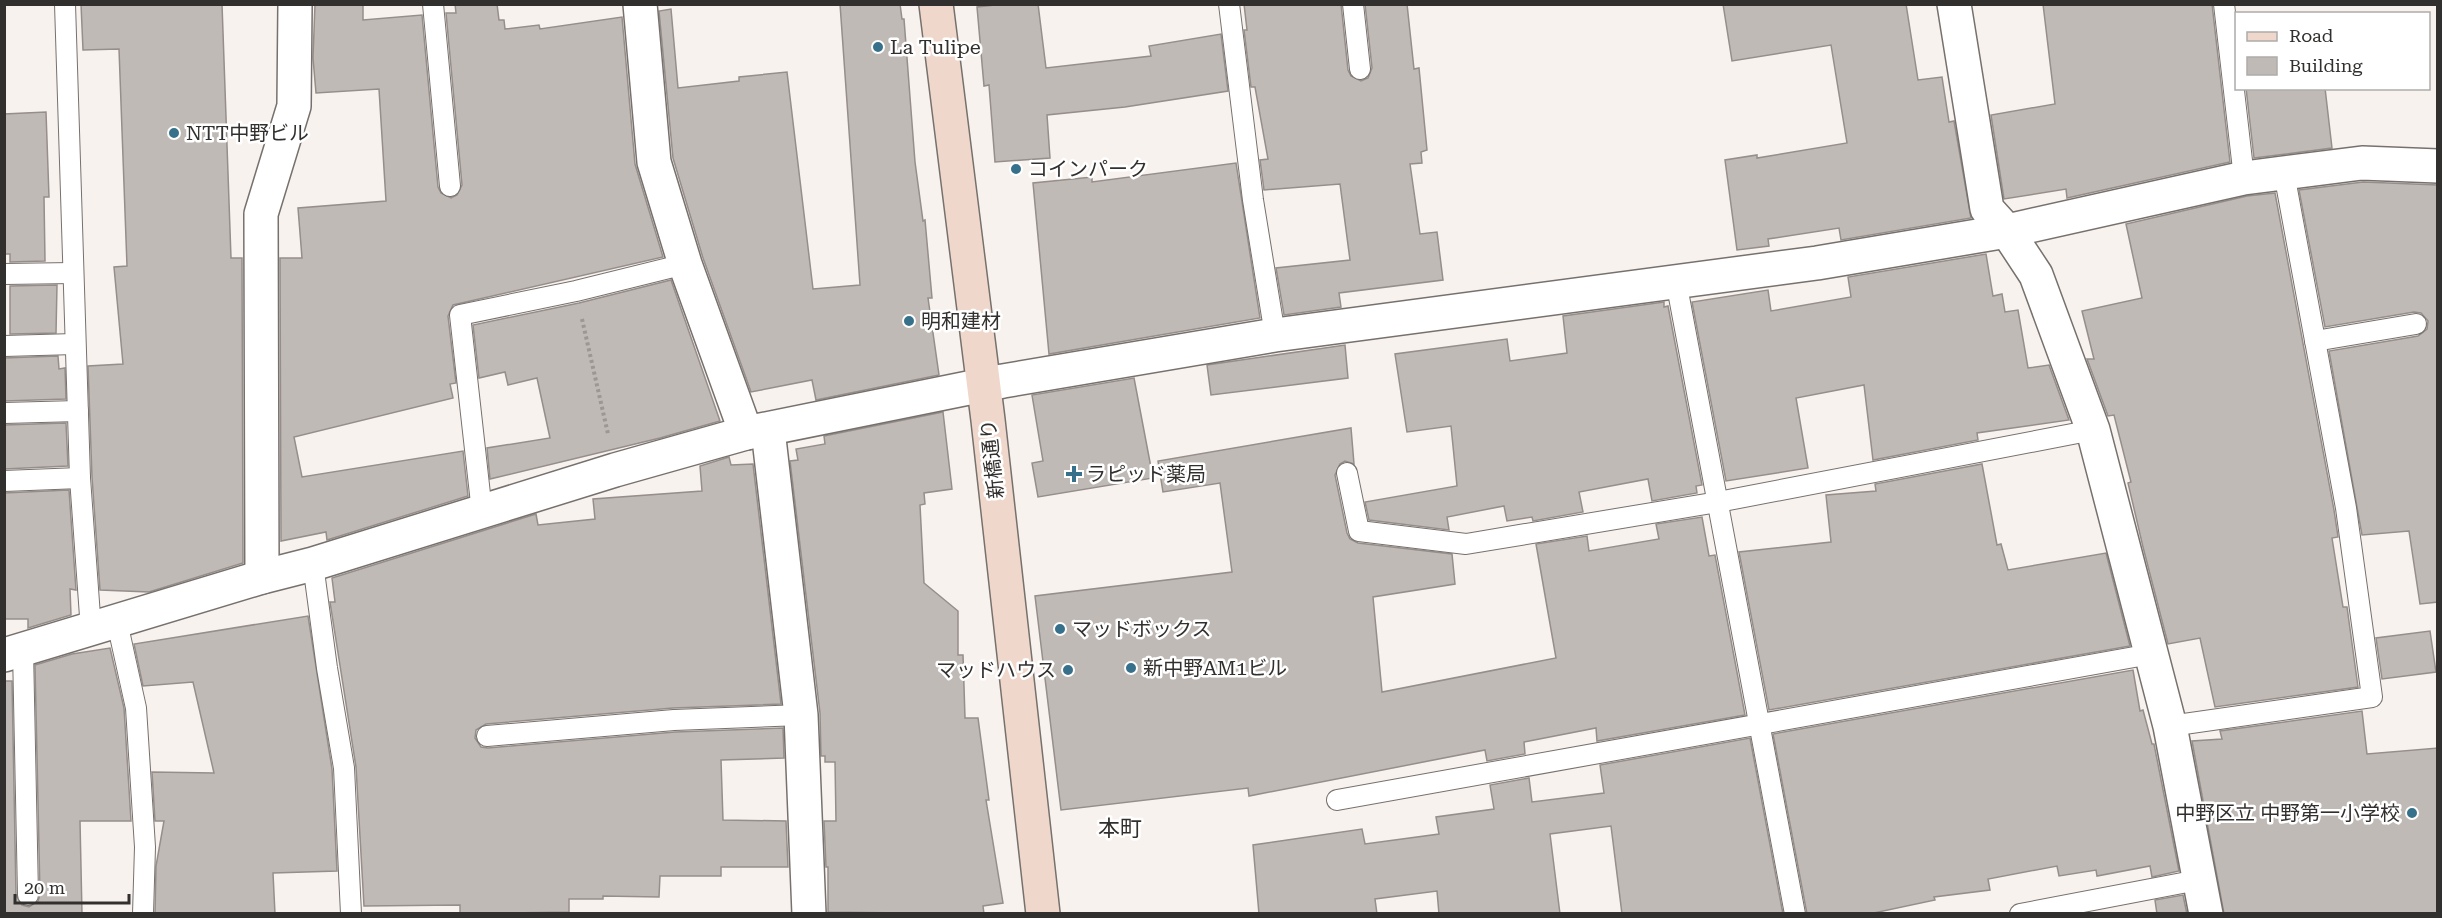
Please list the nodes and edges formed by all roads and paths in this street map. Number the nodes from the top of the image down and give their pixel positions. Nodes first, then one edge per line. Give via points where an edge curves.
1 (65, 4) edge
2 (294, 4) edge
3 (433, 4) edge
4 (640, 4) edge
5 (936, 4) edge
6 (1229, 4) edge
7 (1353, 4) edge
8 (1954, 4) edge
9 (2224, 4) edge
10 (1360, 69) dead end
11 (2438, 166) edge
12 (2284, 173) junction
13 (2244, 178) junction
14 (450, 186) dead end
15 (2007, 231) junction
16 (685, 264) junction
17 (73, 273) junction
18 (4, 274) edge
19 (1676, 281) junction
20 (576, 291) junction
21 (2416, 324) dead end
22 (1275, 334) junction
23 (2315, 341) junction
24 (75, 344) junction
25 (4, 346) edge
26 (984, 385) junction
27 (78, 411) junction
28 (4, 413) edge
29 (2093, 430) junction
30 (757, 431) junction
31 (615, 470) junction
32 (1347, 473) dead end
33 (80, 478) junction
34 (4, 481) edge
35 (1718, 502) junction
36 (482, 512) junction
37 (313, 564) junction
38 (262, 577) junction
39 (104, 626) junction
40 (14, 652) edge
41 (2151, 654) junction
42 (801, 715) junction
43 (1759, 726) junction
44 (2170, 726) junction
45 (487, 736) dead end
46 (1336, 800) dead end
47 (2198, 880) junction
48 (28, 895) dead end
49 (143, 914) edge
50 (351, 914) edge
51 (809, 914) edge
52 (1043, 914) edge
53 (1795, 914) edge
54 (2020, 914) edge
55 (2206, 914) edge

1 - 17 lane
2 - 38 street via 294,106 261,213
3 - 14 lane
4 - 16 street via 654,162
5 - 26 street, 新橋通り
6 - 22 lane via 1253,200
7 - 10 lane
8 - 15 street via 1987,209
9 - 13 lane
11 - 12 street via 2362,164
12 - 13 street
12 - 23 lane
13 - 15 street
15 - 19 street via 1817,263
15 - 29 street via 2036,275
16 - 20 lane
16 - 30 street
17 - 18 lane
17 - 24 lane
19 - 22 street
19 - 35 lane
20 - 31 path
20 - 36 lane via 460,315
21 - 23 lane
22 - 26 street
23 - 44 lane via 2346,508 2372,697
24 - 25 lane
24 - 27 lane
26 - 30 street
26 - 52 street, 新橋通り
27 - 28 lane
27 - 33 lane
29 - 35 lane
29 - 41 street
30 - 31 street
30 - 42 street
31 - 36 street
32 - 35 lane via 1359,531 1466,544
33 - 34 lane
33 - 39 lane
35 - 43 lane
36 - 37 street
37 - 38 street
37 - 50 lane via 344,768
38 - 39 street
39 - 40 street
39 - 49 lane via 136,708 145,847
40 - 48 lane
41 - 43 lane
41 - 44 street
42 - 45 lane via 674,720
42 - 51 street
43 - 46 lane
43 - 53 lane
44 - 47 street
47 - 54 lane
47 - 55 street

